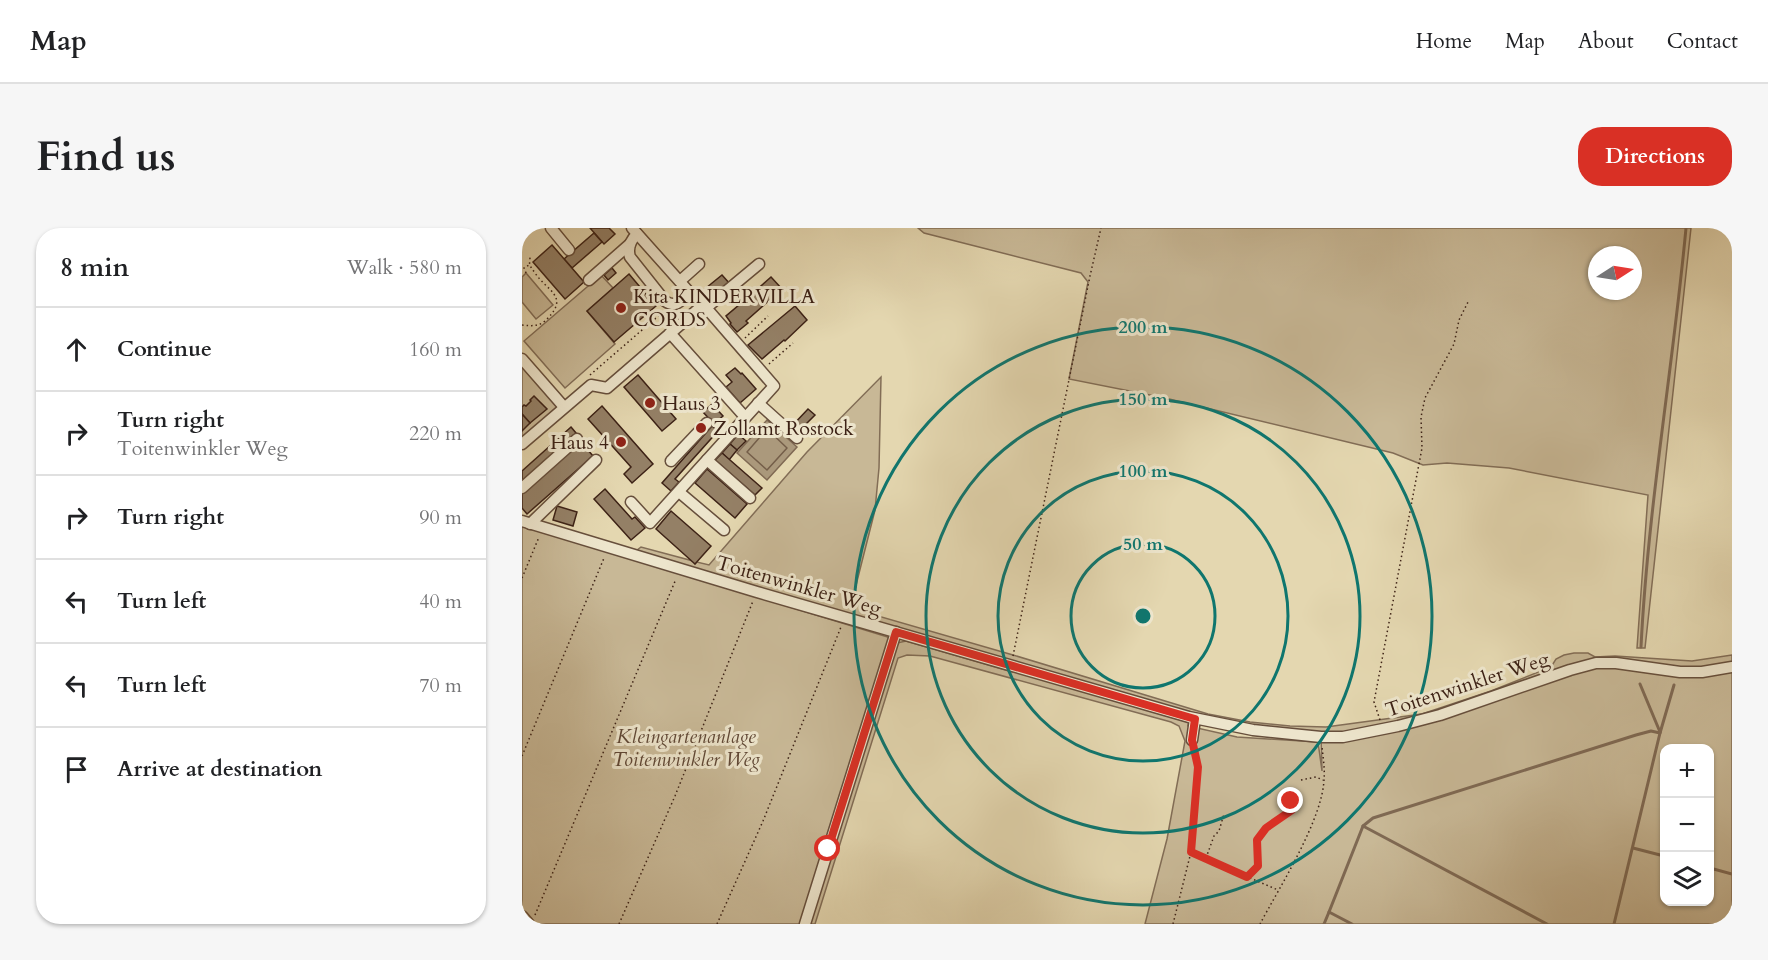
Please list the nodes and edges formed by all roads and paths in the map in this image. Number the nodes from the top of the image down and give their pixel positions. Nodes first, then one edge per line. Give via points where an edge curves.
1 (551, 228) edge
2 (1101, 228) edge
3 (634, 231) edge
4 (630, 244) junction
5 (569, 250) dead end
6 (531, 255) dead end
7 (699, 264) dead end
8 (759, 264) dead end
9 (530, 265) junction
10 (526, 273) dead end
11 (589, 280) dead end
12 (680, 281) junction
13 (690, 293) junction
14 (1469, 300) dead end
15 (671, 305) junction
16 (704, 306) junction
17 (768, 316) dead end
18 (522, 325) edge
19 (670, 333) junction
20 (793, 343) dead end
21 (737, 344) junction
22 (522, 359) edge
23 (761, 371) junction
24 (585, 379) dead end
25 (758, 403) junction
26 (564, 407) junction
27 (745, 417) junction
28 (707, 423) dead end
29 (797, 438) dead end
30 (578, 439) dead end
31 (522, 444) edge
32 (596, 460) dead end
33 (707, 460) junction
34 (671, 461) dead end
35 (522, 488) edge
36 (679, 492) junction
37 (750, 498) dead end
38 (631, 502) dead end
39 (526, 523) edge
40 (542, 528) junction
41 (724, 530) dead end
42 (609, 546) junction
43 (680, 569) junction
44 (522, 578) edge
45 (757, 592) junction
46 (845, 618) junction
47 (896, 632) junction
48 (1011, 666) junction
49 (1732, 667) edge
50 (1195, 719) junction
51 (1384, 729) junction
52 (1321, 737) junction
53 (1192, 740) joint
54 (522, 741) edge
55 (527, 743) junction
56 (522, 756) edge
57 (1301, 780) dead end
58 (1324, 780) junction
59 (1291, 801) dead end
60 (1224, 814) dead end
61 (1191, 852) junction
62 (1206, 859) junction
63 (1247, 877) junction
64 (1278, 890) junction
65 (522, 916) edge
66 (531, 923) edge
67 (619, 924) edge
68 (717, 924) edge
69 (805, 924) edge
70 (1173, 924) edge
71 (1260, 924) edge

1 - 5 street
2 - 48 path
3 - 4 street
3 - 12 street
4 - 11 street
4 - 15 street via 632,261
6 - 9 path
7 - 12 street
8 - 16 street
9 - 10 path via 524,268
9 - 18 path via 558,301 556,310 544,322
12 - 13 street
13 - 15 street
13 - 16 street
14 - 51 path via 1459,320 1454,344 1425,398 1421,417 1422,448 1374,702
15 - 24 path
16 - 19 street
16 - 21 street
17 - 21 path
19 - 26 street via 607,388 591,385
19 - 27 street
20 - 23 path
21 - 23 street
22 - 26 street
23 - 25 street via 774,386
25 - 27 street
25 - 29 street
26 - 31 street
27 - 33 street
28 - 34 street
30 - 35 street
32 - 39 street
33 - 36 street
33 - 37 street
36 - 38 street via 650,523
36 - 41 street
39 - 40 street, Toitenwinkler Weg
40 - 42 street, Toitenwinkler Weg
40 - 44 path
42 - 43 street, Toitenwinkler Weg
42 - 55 path
43 - 45 street, Toitenwinkler Weg
43 - 66 path
45 - 46 street, Toitenwinkler Weg
45 - 67 path
46 - 47 street, Toitenwinkler Weg
46 - 68 path
47 - 48 street, Toitenwinkler Weg
47 - 69 street
48 - 50 street, Toitenwinkler Weg
49 - 51 street, Toitenwinkler Weg via 1680,672 1596,663 1440,715
50 - 52 street, Toitenwinkler Weg
50 - 53 street
51 - 52 street, Toitenwinkler Weg
52 - 58 path
53 - 61 path via 1198,767
54 - 55 path
55 - 56 path
57 - 58 path
58 - 64 path via 1320,804
59 - 63 path via 1292,810 1266,828 1257,840 1258,866
60 - 62 path
61 - 62 path
61 - 70 path
62 - 63 path
63 - 64 path
64 - 71 path
65 - 66 street

